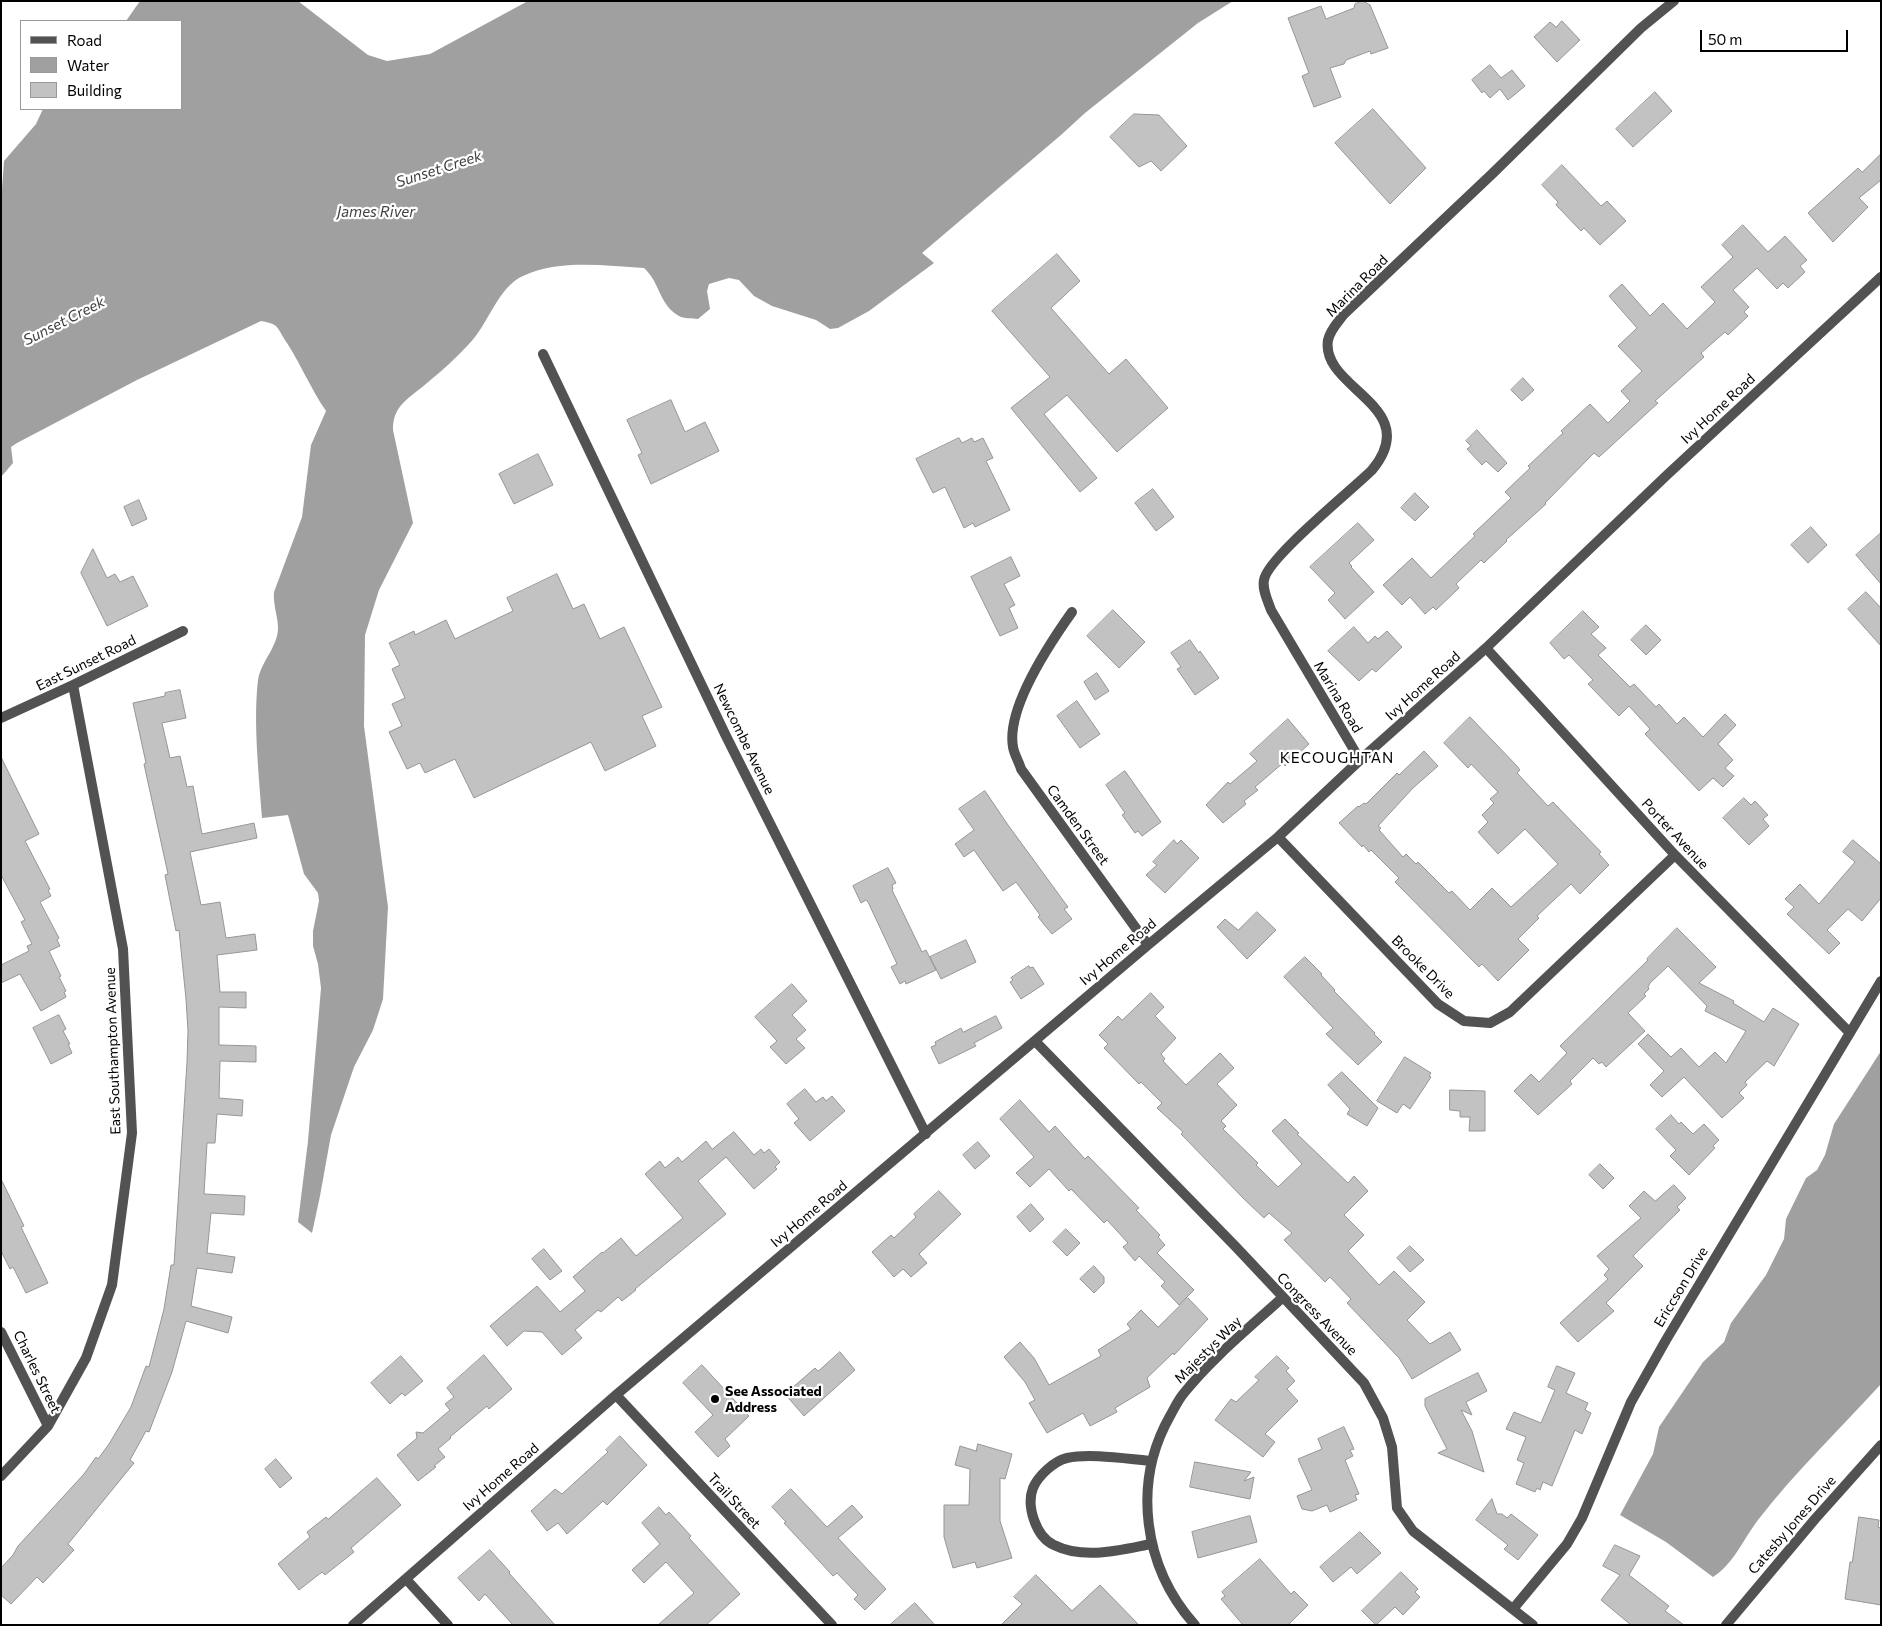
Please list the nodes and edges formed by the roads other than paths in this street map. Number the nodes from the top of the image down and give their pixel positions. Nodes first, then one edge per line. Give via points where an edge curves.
1 (1674, 1) edge
2 (1881, 277) edge
3 (542, 354) dead end
4 (1072, 612) dead end
5 (183, 630) dead end
6 (1486, 648) junction
7 (73, 686) junction
8 (1, 718) edge
9 (1360, 760) junction
10 (1278, 837) junction
11 (1675, 855) junction
12 (1148, 945) junction
13 (1881, 981) edge
14 (1850, 1033) junction
15 (1034, 1041) junction
16 (926, 1134) junction
17 (1282, 1298) junction
18 (1, 1332) edge
19 (616, 1396) junction
20 (48, 1426) junction
21 (1881, 1445) edge
22 (1151, 1461) junction
23 (1, 1476) edge
24 (1151, 1544) junction
25 (406, 1579) junction
26 (1513, 1609) junction
27 (353, 1625) edge
28 (448, 1625) edge
29 (832, 1625) edge
30 (1195, 1625) edge
31 (1533, 1625) edge
32 (1726, 1625) edge

1 - 9 street, Marina Road via 1621,46 1344,314 1332,331 1328,348 1332,362 1370,402 1385,424 1384,454 1372,470 1279,555 1263,581 1271,610
2 - 6 street, Ivy Home Road
3 - 16 street, Newcombe Avenue via 726,736
4 - 12 street, Camden Street via 1044,653 1016,711 1013,748 1021,769
5 - 7 street, East Sunset Road
6 - 9 street, Ivy Home Road
6 - 11 street, Porter Avenue
7 - 8 street, East Sunset Road
7 - 20 street, East Southampton Avenue via 123,949 132,1133 112,1285 86,1358
9 - 10 street, Ivy Home Road
10 - 11 street, Brooke Drive via 1438,1004 1464,1021 1490,1023 1510,1012
10 - 12 street, Ivy Home Road
11 - 14 street, Porter Avenue
12 - 15 street, Ivy Home Road
13 - 14 street, Ericcson Drive
14 - 26 street, Ericcson Drive via 1631,1402 1582,1518 1567,1544
15 - 16 street, Ivy Home Road
15 - 17 street, Congress Avenue
16 - 19 street, Ivy Home Road
17 - 22 street, Majestys Way via 1182,1394 1160,1434
17 - 26 street, Congress Avenue via 1364,1383 1383,1418 1392,1446 1397,1508 1413,1531
18 - 20 street, Charles Street
19 - 25 street, Ivy Home Road
19 - 29 street, Trail Street
20 - 23 street, East Southampton Avenue
21 - 32 street, Catesby Jones Drive
22 - 24 street, Majestys Way via 1147,1494
22 - 24 street via 1066,1458 1046,1470 1033,1488 1030,1504 1038,1530 1052,1545 1075,1552 1106,1552
24 - 30 street, Majestys Way via 1175,1598
25 - 27 street, Ivy Home Road
25 - 28 street
26 - 31 street, Congress Avenue

